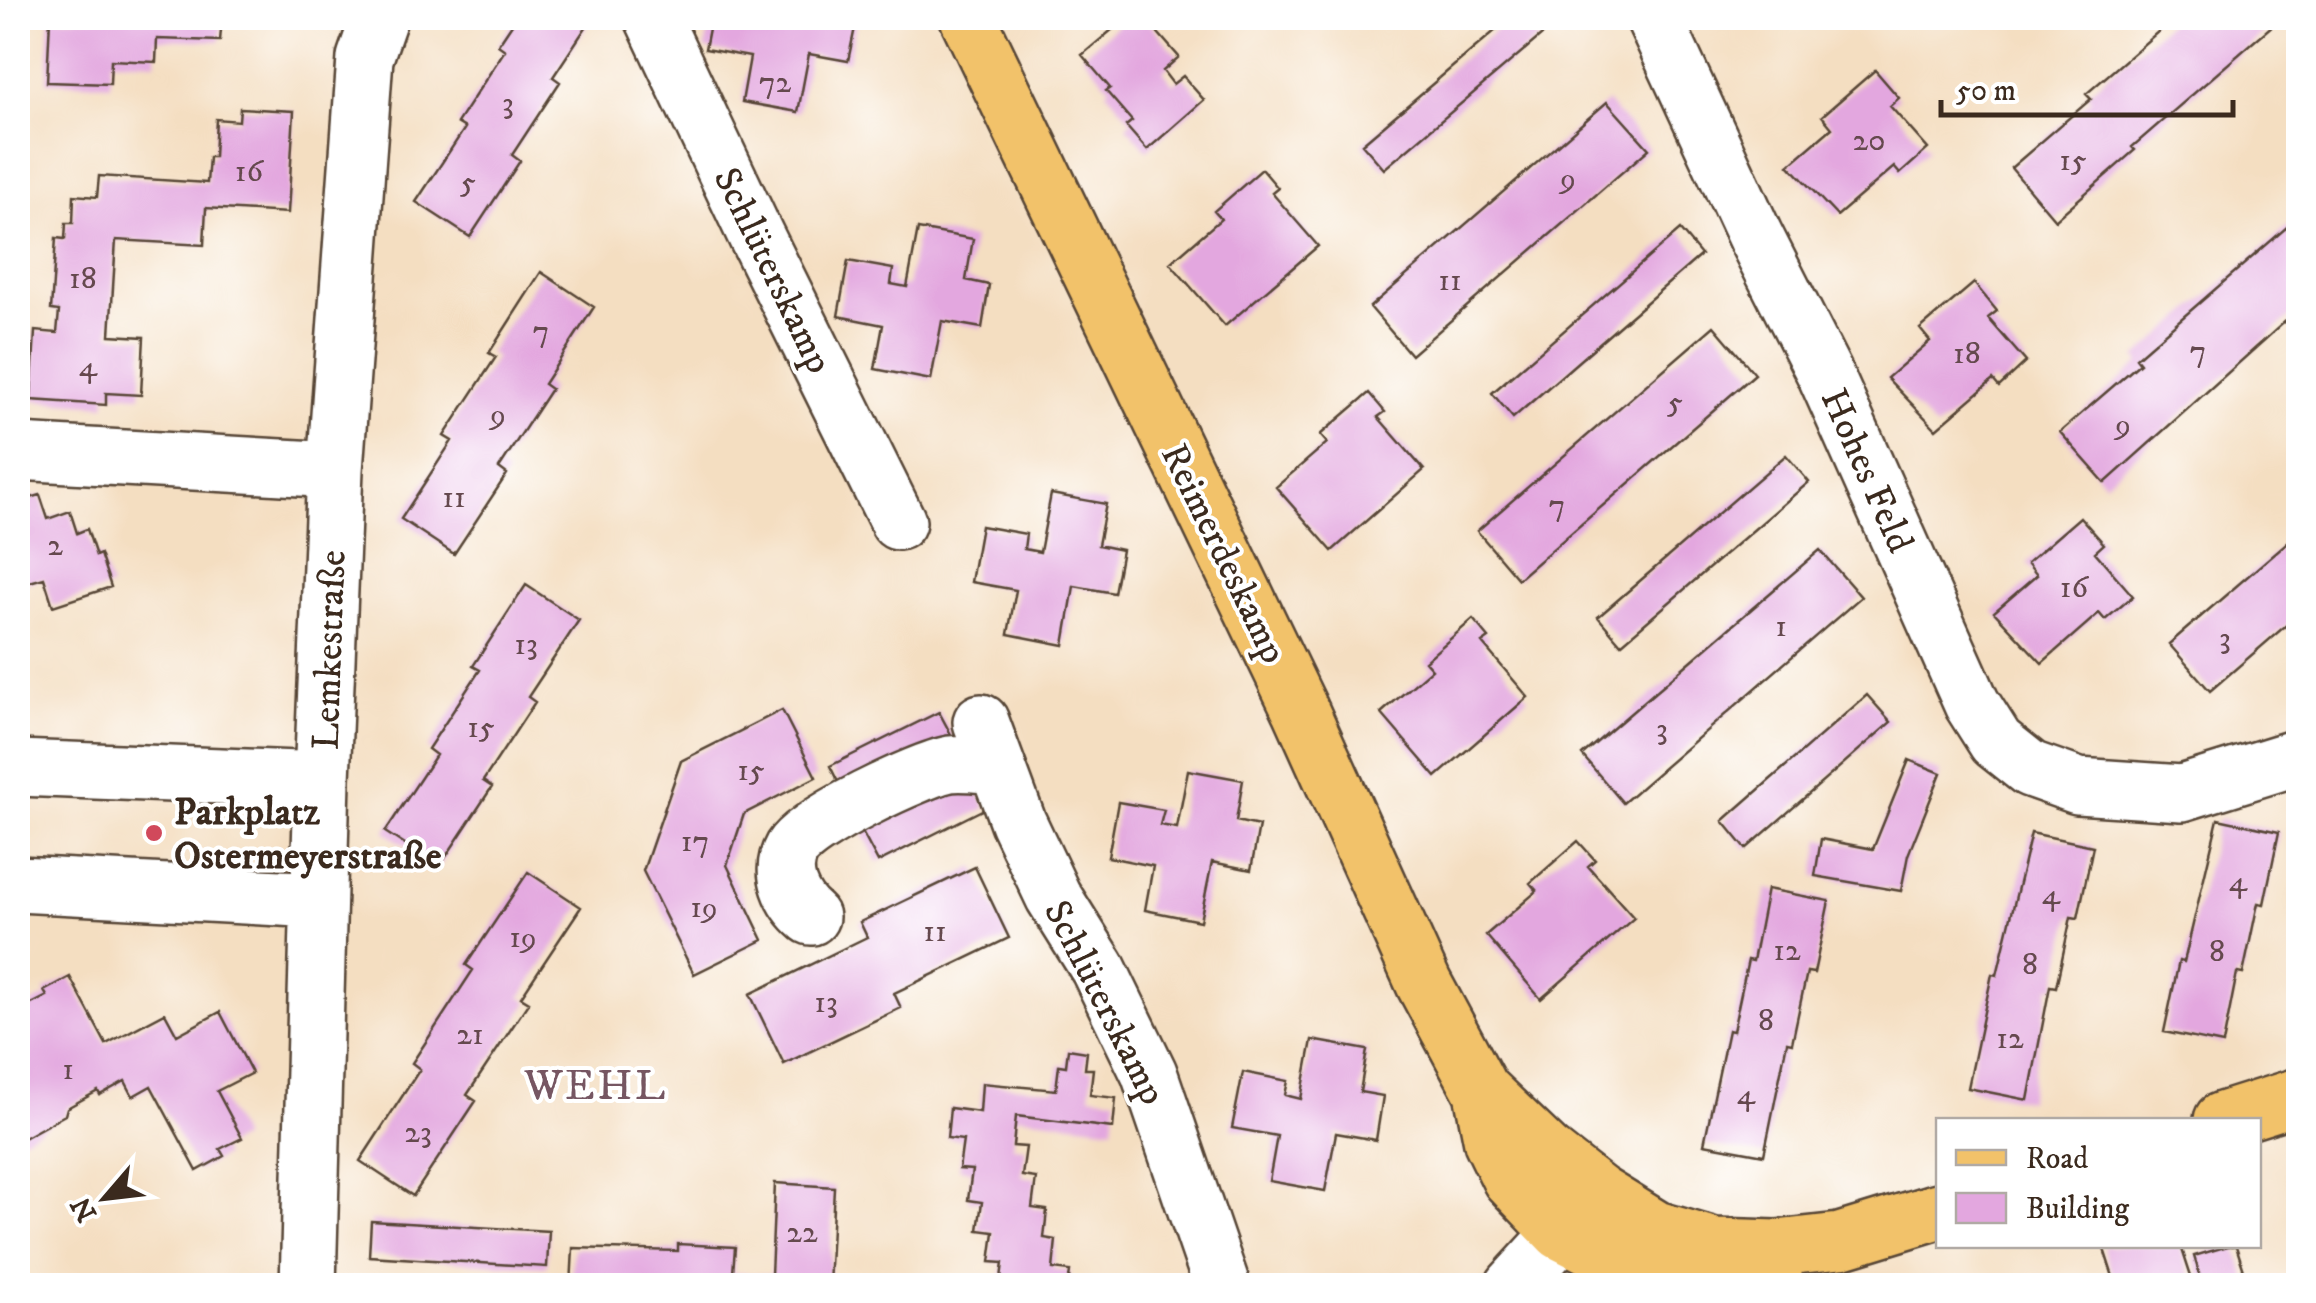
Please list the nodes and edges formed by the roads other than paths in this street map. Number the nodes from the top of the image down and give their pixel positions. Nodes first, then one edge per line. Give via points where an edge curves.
1 (378, 18) edge
2 (652, 18) edge
3 (968, 18) edge
4 (1654, 18) edge
5 (18, 452) edge
6 (335, 470) junction
7 (898, 522) dead end
8 (2298, 757) edge
9 (18, 768) edge
10 (322, 780) junction
11 (18, 884) edge
12 (318, 900) junction
13 (812, 917) dead end
14 (1481, 1090) junction
15 (2298, 1096) edge
16 (2228, 1118) edge
17 (1598, 1193) junction
18 (1936, 1212) edge
19 (1561, 1232) junction
20 (1840, 1241) junction
21 (308, 1286) edge
22 (1222, 1286) edge
23 (1512, 1286) edge

1 - 6 street, Lemkestraße via 365,58
2 - 7 street, Schlüterskamp
3 - 14 main road, Reimerdeskamp via 1300,709 1424,984
4 - 8 street, Hohes Feld via 1972,704 1996,742 2030,769 2078,786 2182,793
5 - 6 street
6 - 10 street, Lemkestraße
9 - 10 street
10 - 12 street, Lemkestraße
11 - 12 street
12 - 21 street, Lemkestraße
13 - 22 street, Schlüterskamp via 798,906 785,874 792,847 903,780 989,744 1053,896 1098,968 1149,1073
14 - 17 main road, Reimerdeskamp
14 - 19 main road, Reimerdeskamp via 1492,1142 1510,1179
15 - 16 main road
17 - 19 street
17 - 20 main road, Reimerdeskamp via 1656,1229 1714,1246
18 - 20 main road
19 - 20 main road, Reimerdeskamp via 1656,1280 1731,1285
19 - 23 street

